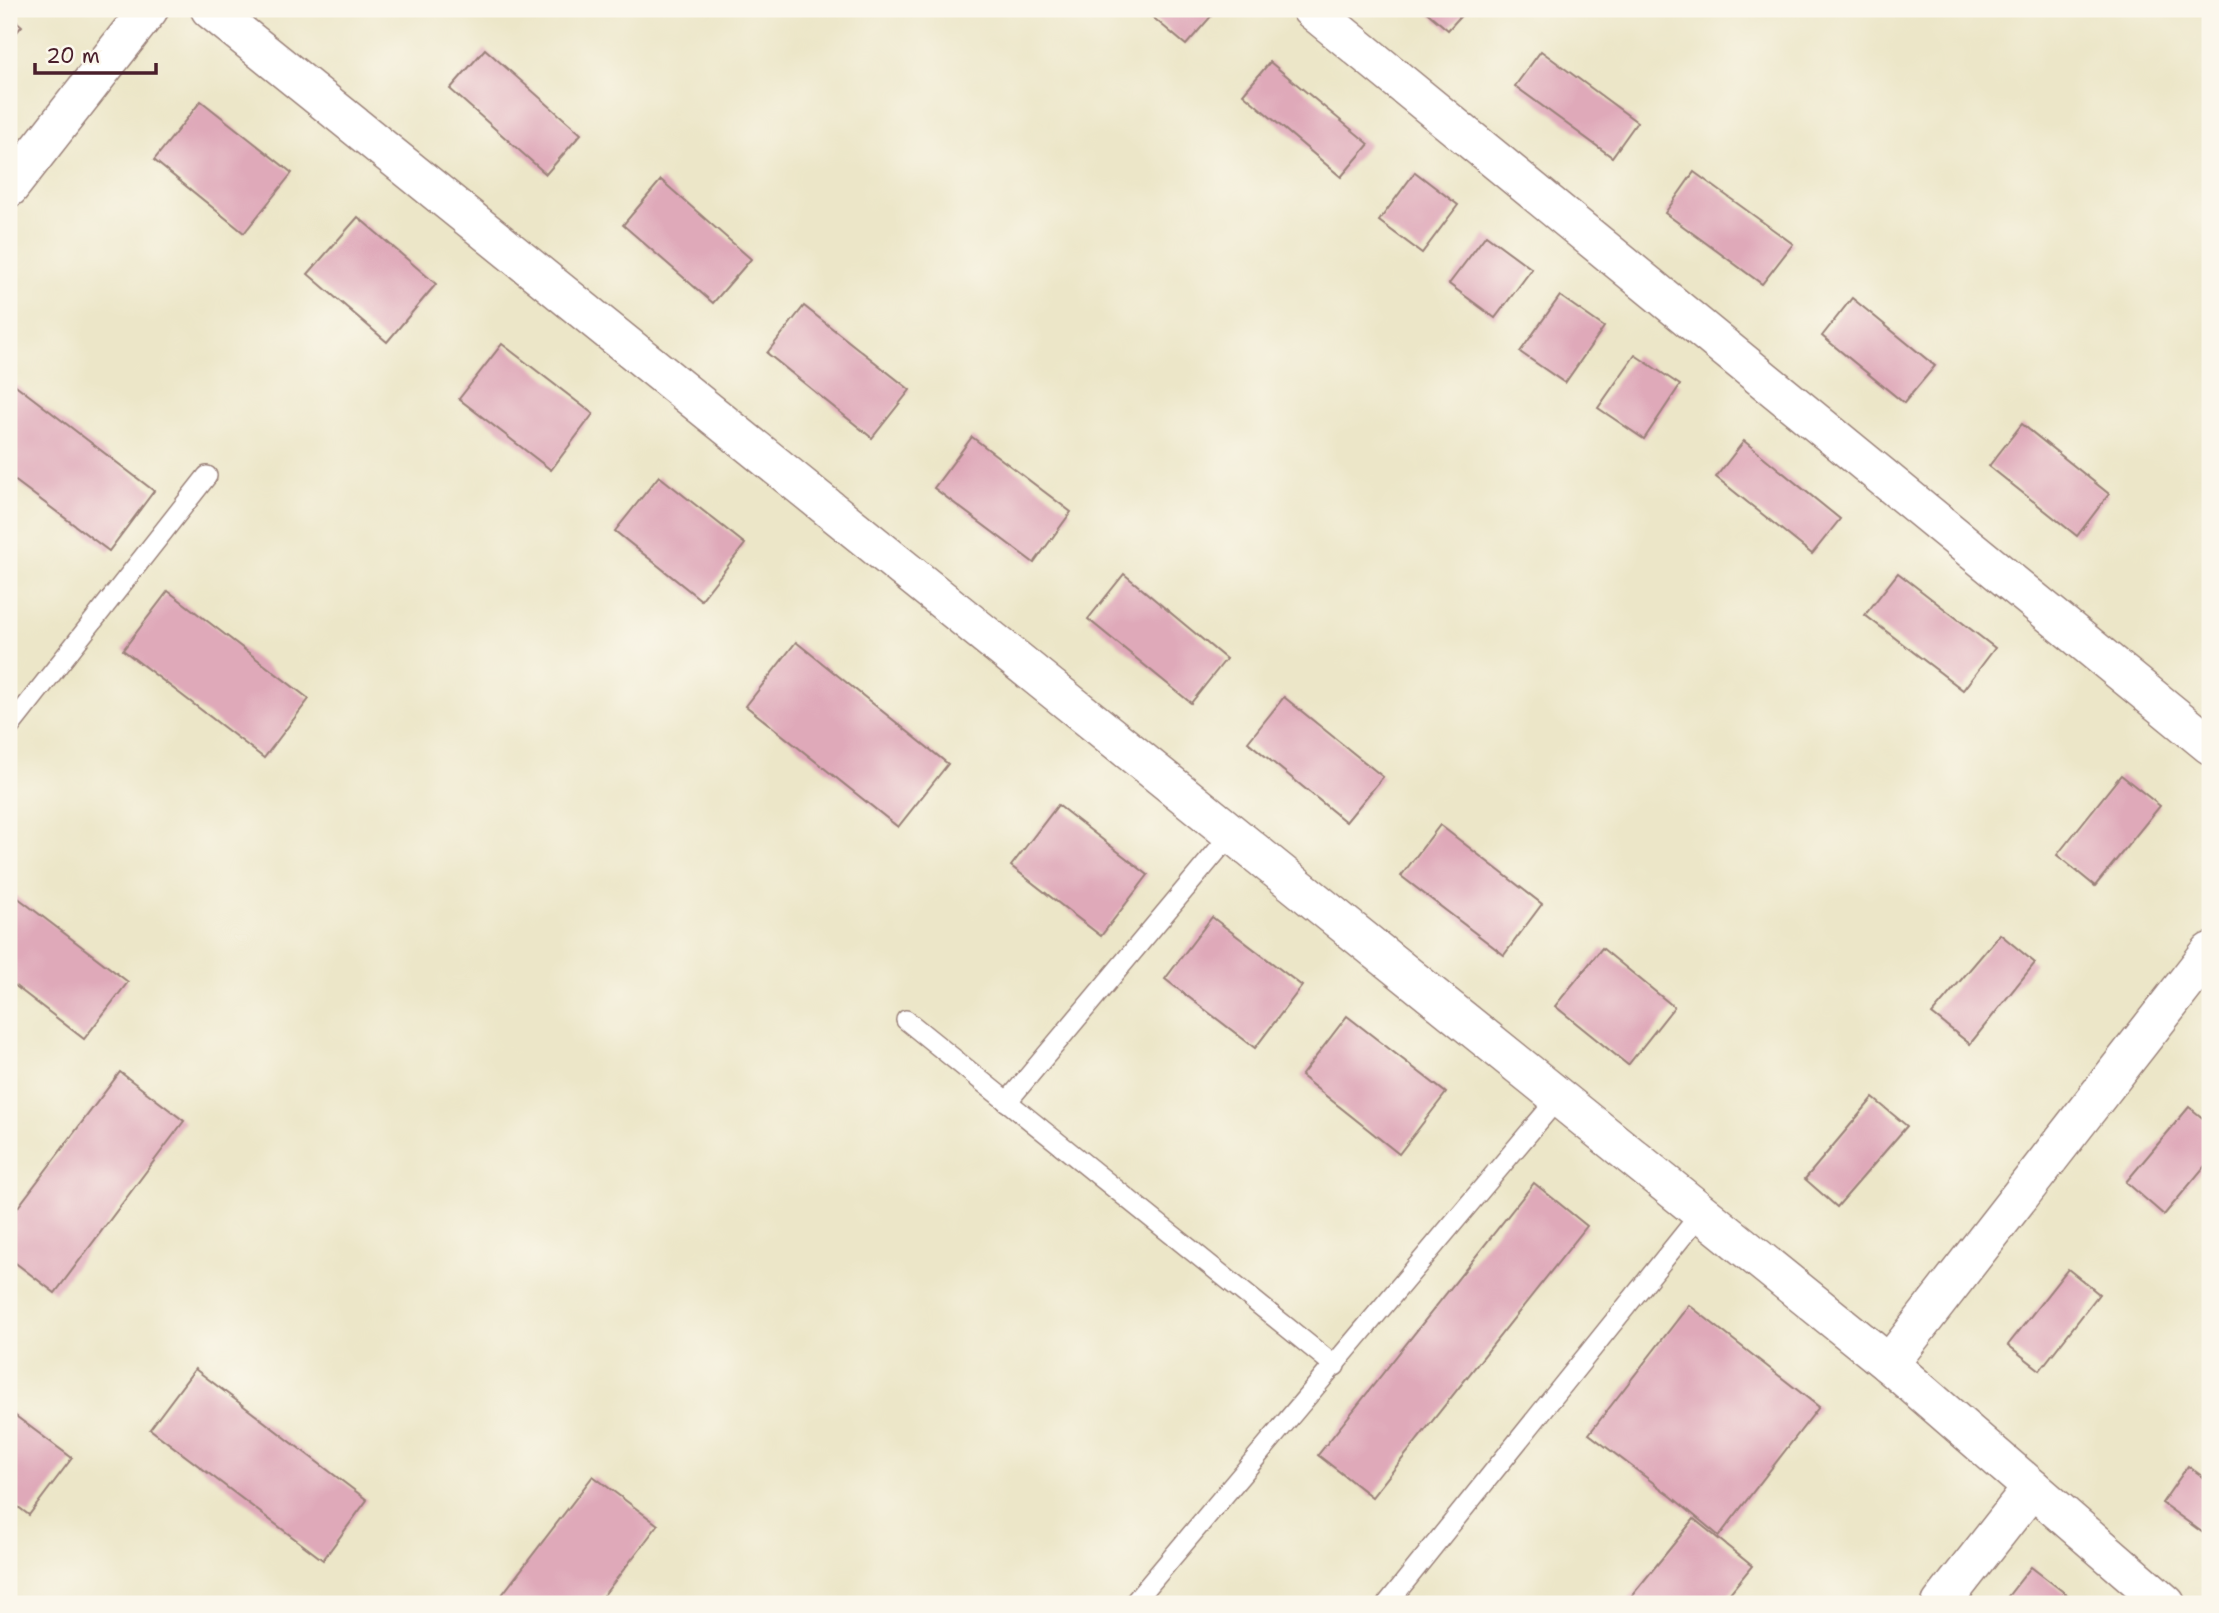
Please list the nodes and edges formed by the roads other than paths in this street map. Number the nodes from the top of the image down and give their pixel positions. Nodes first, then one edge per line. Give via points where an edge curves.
1 (149, 9) edge
2 (211, 9) edge
3 (1311, 9) edge
4 (9, 188) edge
5 (207, 476) dead end
6 (9, 728) edge
7 (2210, 745) edge
8 (1232, 833) junction
9 (2210, 952) edge
10 (906, 1020) dead end
11 (1559, 1097) junction
12 (1007, 1102) junction
13 (1702, 1212) junction
14 (1889, 1364) junction
15 (1335, 1366) junction
16 (2032, 1488) junction
17 (1133, 1604) edge
18 (1387, 1604) edge
19 (1941, 1604) edge
20 (2166, 1604) edge

1 - 4 street
2 - 8 street
3 - 7 street
5 - 6 lane
8 - 11 street
8 - 12 lane
9 - 14 street
10 - 12 lane
11 - 13 street
11 - 15 lane
12 - 15 lane
13 - 14 street
13 - 18 lane
14 - 16 street
15 - 17 lane
16 - 19 street
16 - 20 street

